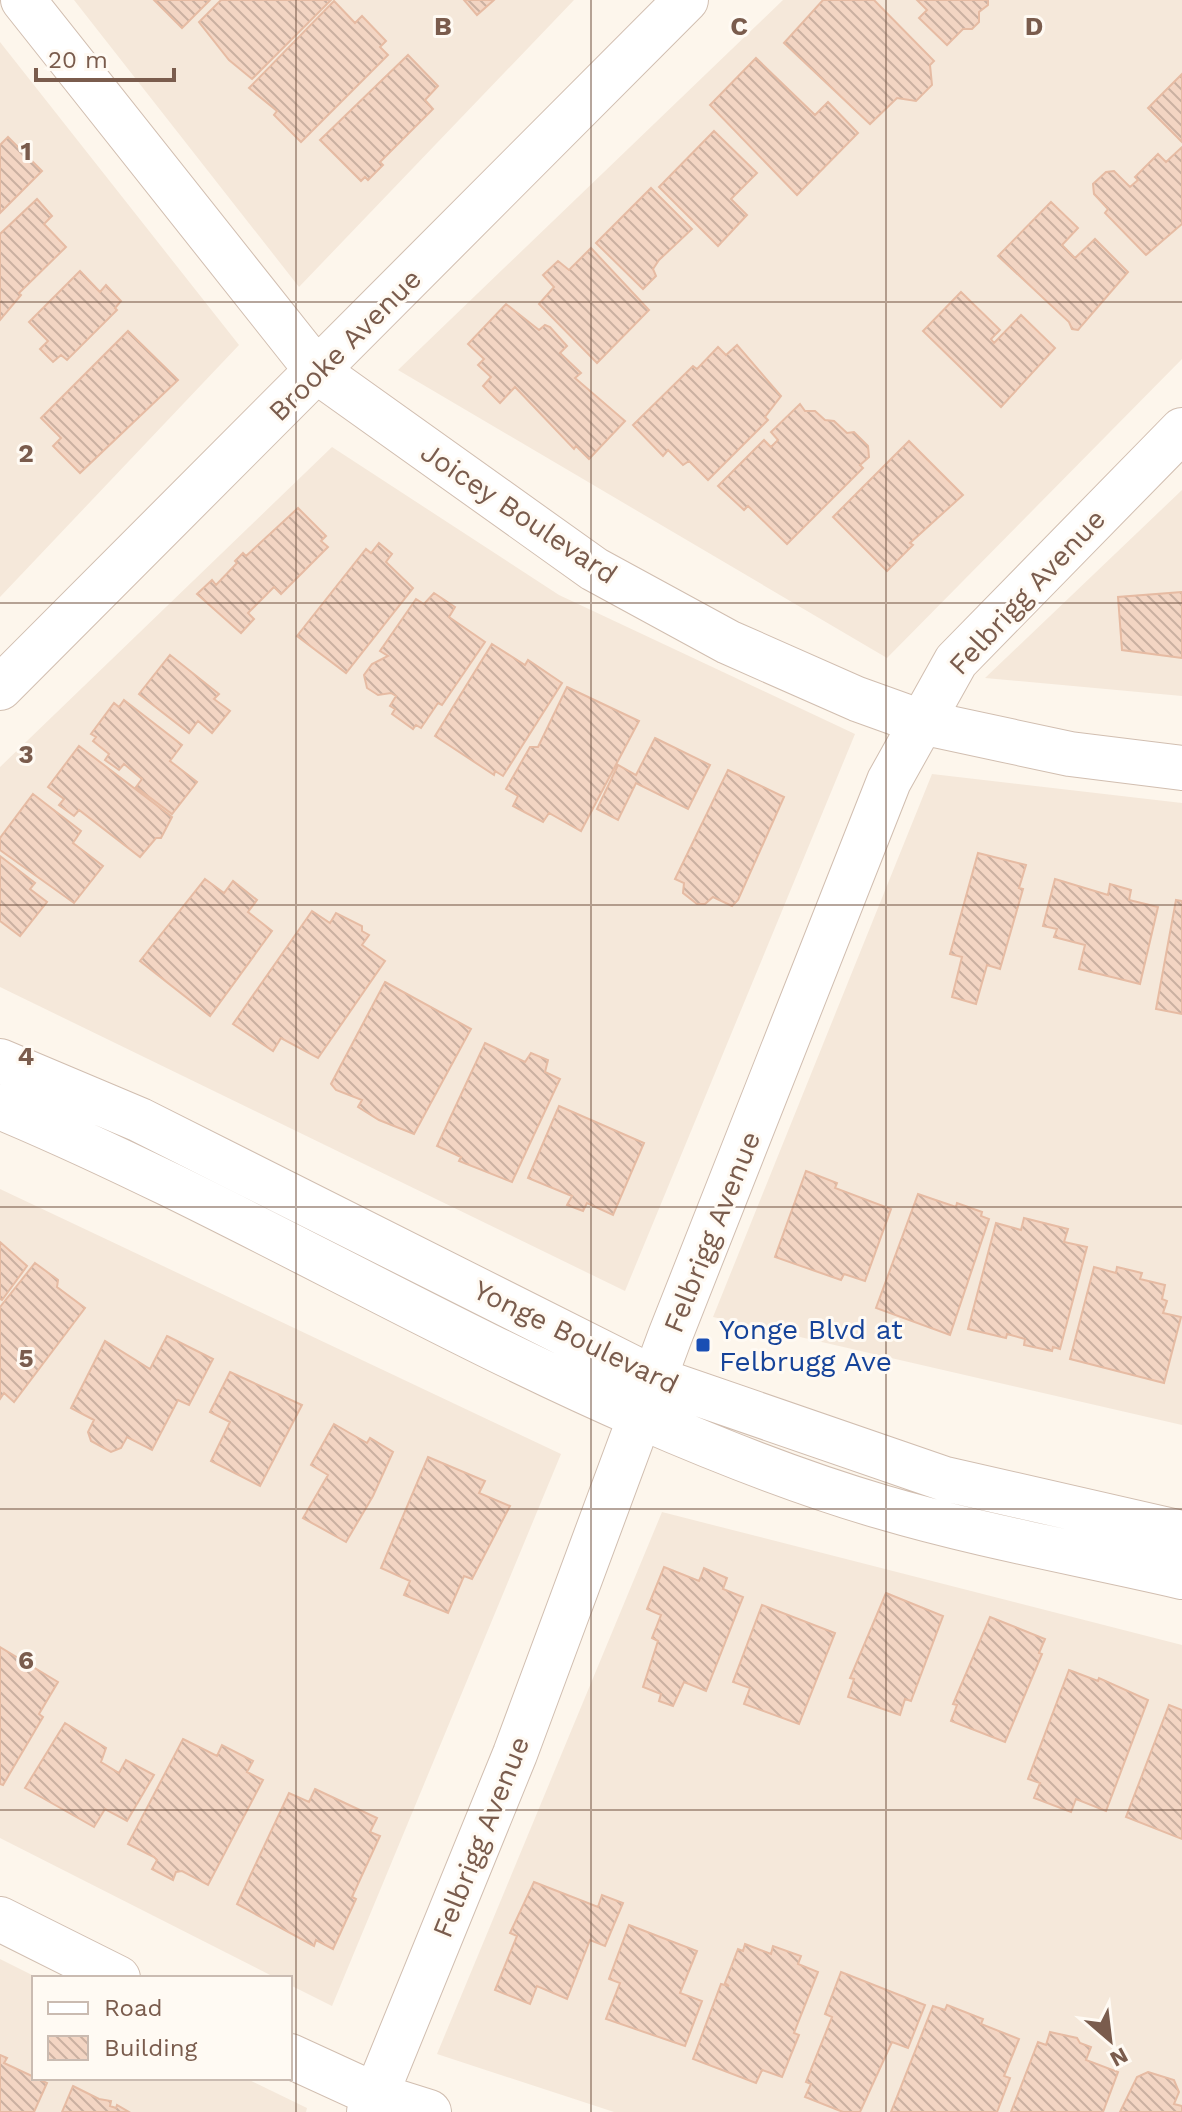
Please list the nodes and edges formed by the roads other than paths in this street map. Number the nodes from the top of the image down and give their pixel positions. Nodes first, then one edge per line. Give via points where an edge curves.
1 (23, 0) edge
2 (686, 0) edge
3 (318, 372) junction
4 (1182, 430) edge
5 (0, 688) edge
6 (921, 722) junction
7 (1182, 768) edge
8 (0, 1061) edge
9 (0, 1107) edge
10 (648, 1398) junction
11 (1182, 1533) edge
12 (1182, 1577) edge
13 (0, 1919) edge
14 (114, 1976) edge
15 (292, 2057) edge
16 (372, 2104) edge
17 (429, 2112) edge

1 - 3 street, Joicey Boulevard
2 - 3 street, Brooke Avenue
3 - 5 street, Brooke Avenue
3 - 6 street, Joicey Boulevard via 594,569 728,642
4 - 6 street, Felbrigg Avenue via 956,661
6 - 7 street, Joicey Boulevard via 1070,754
6 - 10 street, Felbrigg Avenue via 889,781
8 - 10 street, Yonge Boulevard via 140,1120
9 - 10 street, Yonge Boulevard via 135,1165 462,1334
10 - 11 street, Yonge Boulevard via 945,1479
10 - 12 street, Yonge Boulevard via 751,1462 883,1507
10 - 16 street, Felbrigg Avenue via 515,1754
13 - 14 street
15 - 16 street
16 - 17 street

